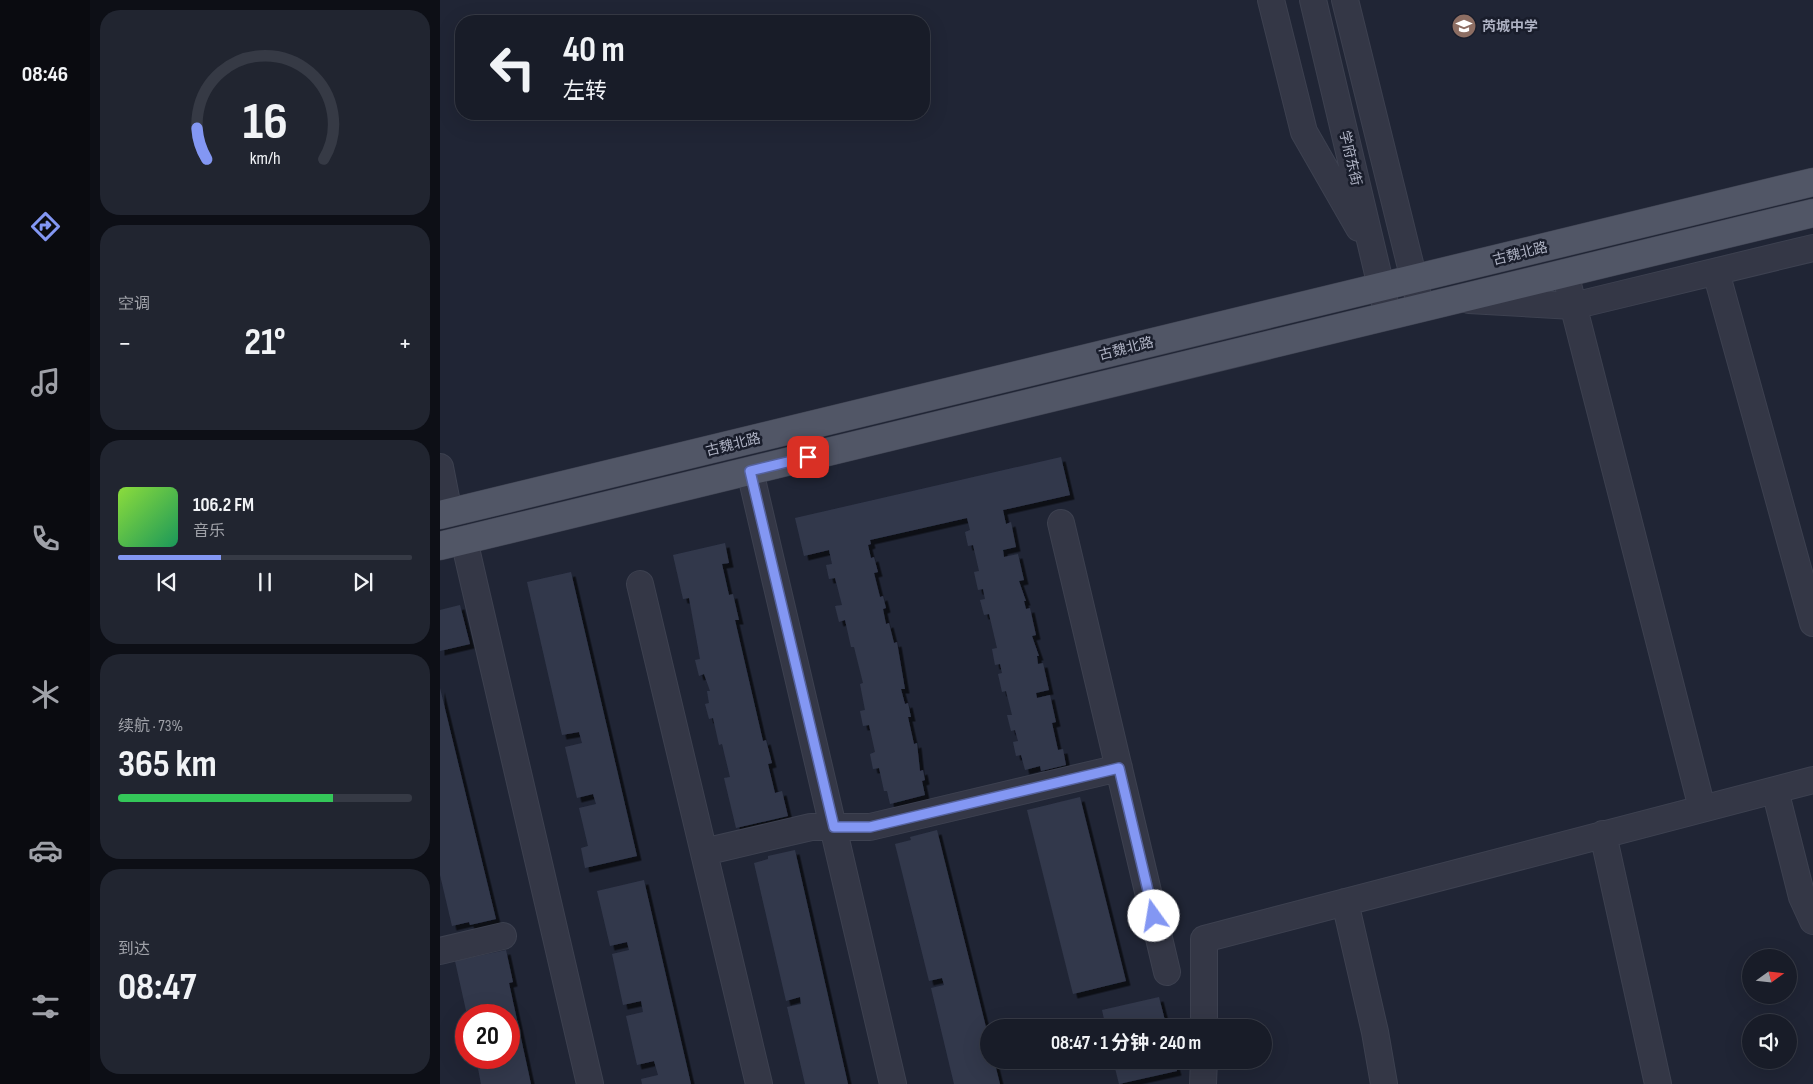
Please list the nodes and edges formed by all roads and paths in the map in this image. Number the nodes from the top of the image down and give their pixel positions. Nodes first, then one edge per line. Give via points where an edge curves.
1 (1271, 0) edge
2 (1313, 0) edge
3 (1345, 0) edge
4 (1813, 182) edge
5 (1813, 213) edge
6 (1813, 248) edge
7 (1373, 252) junction
8 (1716, 272) junction
9 (1565, 273) junction
10 (1414, 279) junction
11 (1381, 287) junction
12 (1459, 299) junction
13 (1573, 306) junction
14 (1421, 308) junction
15 (1388, 316) junction
16 (440, 467) edge
17 (750, 471) junction
18 (445, 514) edge
19 (1061, 523) dead end
20 (452, 543) edge
21 (640, 584) dead end
22 (1813, 624) edge
23 (1119, 768) junction
24 (1813, 780) edge
25 (1775, 790) junction
26 (1702, 808) junction
27 (834, 827) junction
28 (1603, 834) junction
29 (704, 852) junction
30 (1346, 902) junction
31 (1813, 921) edge
32 (503, 936) dead end
33 (440, 951) edge
34 (1167, 972) dead end
35 (1204, 1019) edge
36 (1204, 1069) edge
37 (590, 1084) edge
38 (759, 1084) edge
39 (894, 1084) edge
40 (1203, 1084) edge
41 (1384, 1084) edge
42 (1658, 1084) edge

1 - 7 street via 1304,132
2 - 7 street, 学府东街
3 - 10 street
4 - 10 main road, 古魏北路
5 - 9 main road
6 - 8 street
7 - 11 street, 学府东街
8 - 13 street
8 - 22 street
9 - 12 main road
9 - 13 street
10 - 11 main road, 古魏北路
10 - 14 street
11 - 15 street, 学府东街
11 - 18 main road, 古魏北路
12 - 13 street
12 - 14 main road
13 - 26 street
14 - 15 main road
15 - 17 main road
16 - 18 street
17 - 20 main road
17 - 27 street
19 - 23 street
20 - 37 street
21 - 29 street
23 - 27 street via 870,827
23 - 34 street
24 - 25 street
25 - 26 street
25 - 31 street via 1802,896
26 - 28 street
27 - 29 street via 811,827
27 - 39 street
28 - 30 street
28 - 42 street
29 - 38 street
30 - 35 street via 1204,939
30 - 41 street
32 - 33 street
36 - 40 street

